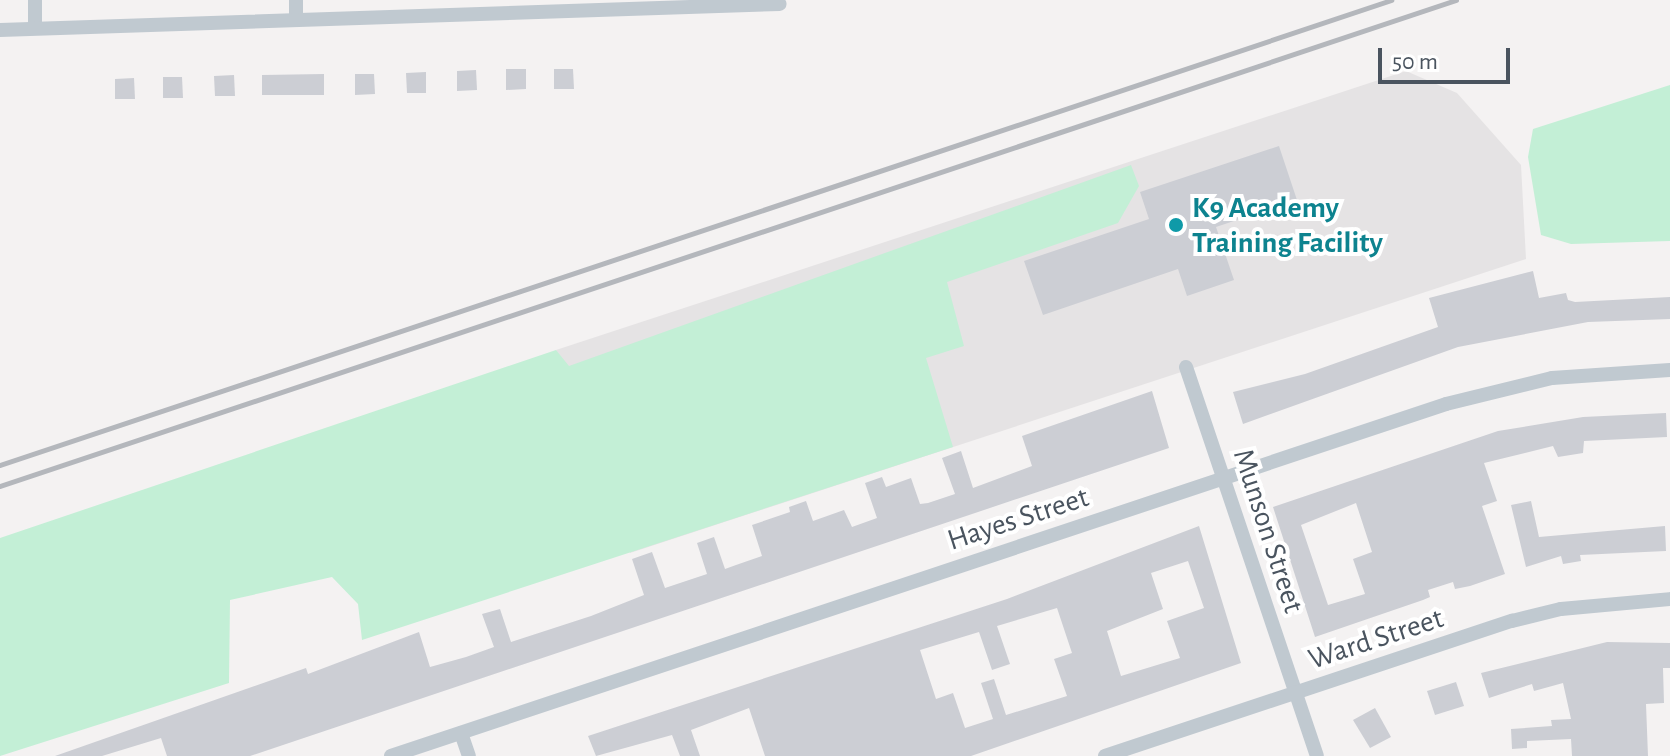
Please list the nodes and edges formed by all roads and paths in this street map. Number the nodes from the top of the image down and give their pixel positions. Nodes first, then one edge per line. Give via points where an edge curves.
1 (35, 0) edge
2 (296, 0) edge
3 (780, 4) dead end
4 (556, 5) edge
5 (296, 19) junction
6 (35, 28) junction
7 (0, 30) edge
8 (1186, 367) dead end
9 (1670, 370) edge
10 (1223, 478) junction
11 (1670, 599) edge
12 (1294, 693) junction
13 (461, 733) junction
14 (391, 756) edge
15 (469, 756) edge
16 (1105, 756) edge
17 (1317, 756) edge

1 - 6 street
2 - 5 street
3 - 4 street
4 - 5 street
5 - 6 street
6 - 7 street
8 - 10 street, Munson Street
9 - 10 street, Hayes Street via 1576,375 1492,391
10 - 12 street, Munson Street
10 - 13 street, Hayes Street
11 - 12 street, Ward Street via 1574,607 1512,621
12 - 16 street, Ward Street
12 - 17 street, Munson Street
13 - 14 street, Hayes Street
13 - 15 street

